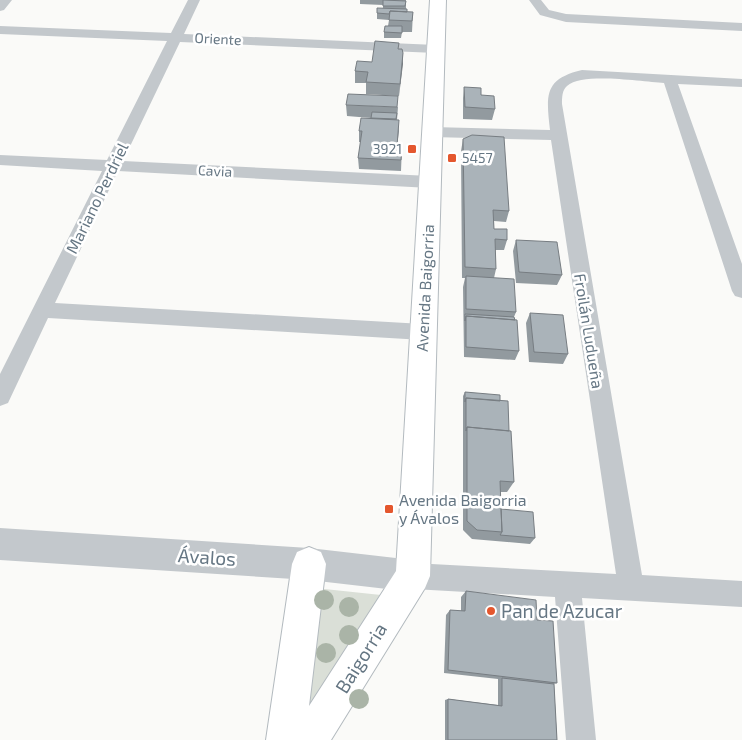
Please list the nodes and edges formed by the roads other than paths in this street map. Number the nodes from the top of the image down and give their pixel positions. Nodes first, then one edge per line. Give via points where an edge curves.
1 (6, 0) edge
2 (194, 0) edge
3 (438, 0) edge
4 (535, 0) edge
5 (0, 7) edge
6 (742, 27) edge
7 (0, 30) edge
8 (175, 37) junction
9 (436, 49) junction
10 (670, 80) junction
11 (742, 83) edge
12 (432, 132) junction
13 (558, 135) junction
14 (0, 160) edge
15 (113, 166) junction
16 (430, 182) junction
17 (742, 291) edge
18 (43, 310) junction
19 (423, 332) junction
20 (0, 396) edge
21 (0, 544) edge
22 (309, 564) junction
23 (413, 576) junction
24 (567, 584) junction
25 (630, 588) junction
26 (742, 594) edge
27 (285, 740) edge
28 (309, 740) edge
29 (581, 740) edge

1 - 5 street
2 - 8 street, Mariano Perdriel
3 - 9 main road, Avenida Baigorria
4 - 6 street via 546,15 571,19
7 - 8 street, Oriente
8 - 9 street, Oriente
8 - 15 street, Mariano Perdriel
9 - 12 main road, Avenida Baigorria
10 - 11 street
10 - 13 street, Froilán Ludueña via 582,74 567,77 558,85 554,96
10 - 17 street
12 - 13 street
12 - 16 main road, Avenida Baigorria
13 - 25 street, Froilán Ludueña
14 - 15 street, Cavia
15 - 16 street, Cavia
15 - 18 street, Mariano Perdriel
16 - 19 main road, Avenida Baigorria
18 - 19 street
18 - 20 street, Mariano Perdriel
19 - 23 main road, Avenida Baigorria
21 - 22 street, Ávalos
22 - 23 street, Ávalos
22 - 27 main road
23 - 24 street
23 - 28 main road, Baigorria
24 - 25 street
24 - 29 street
25 - 26 street

